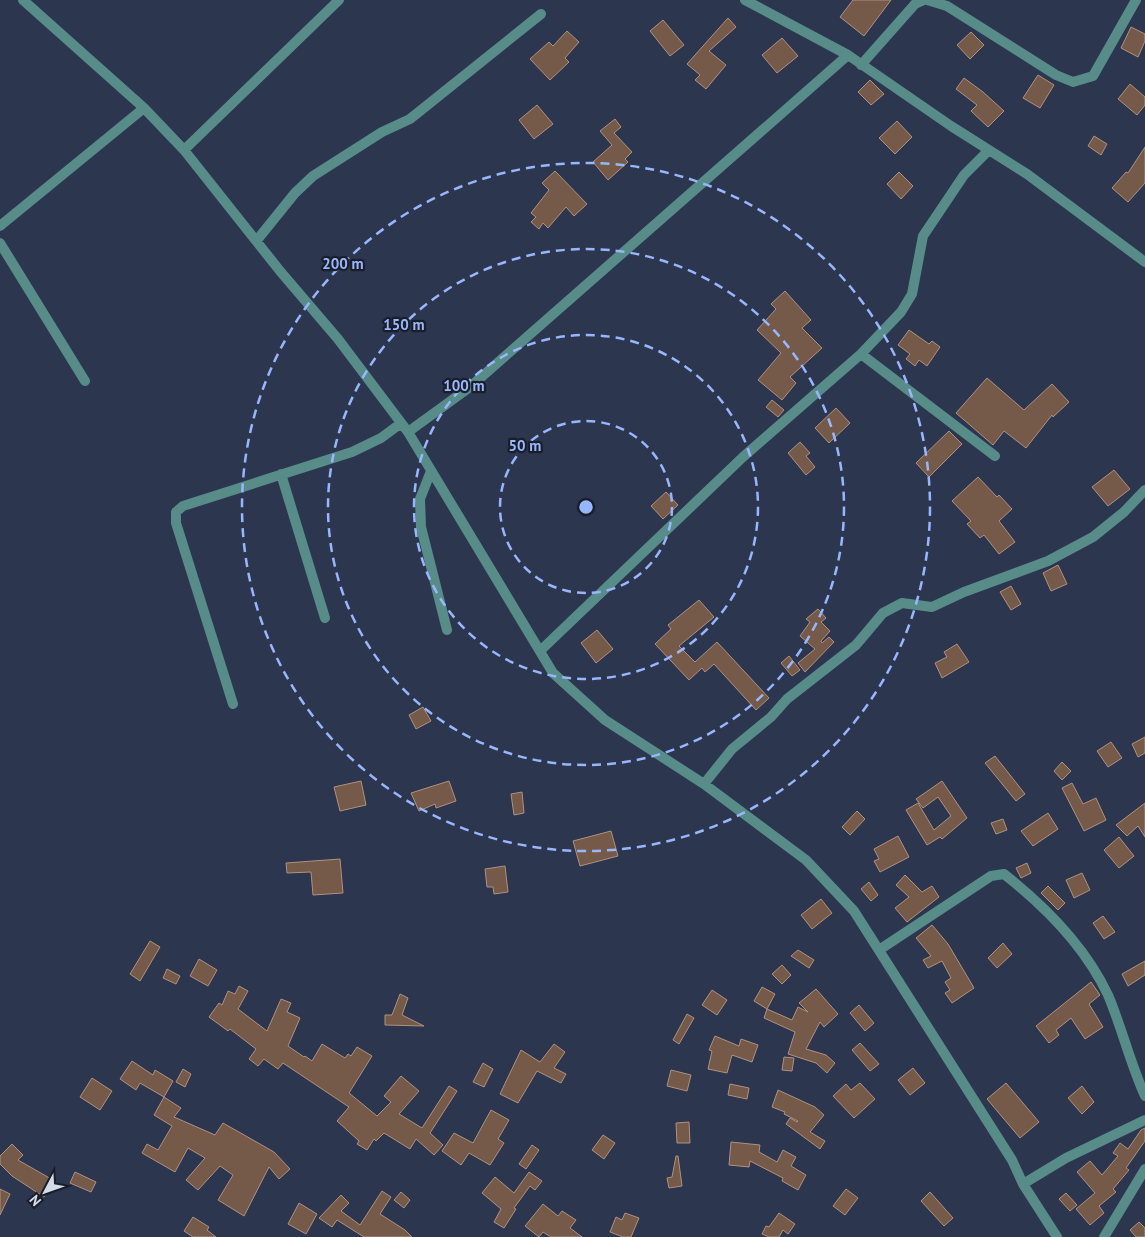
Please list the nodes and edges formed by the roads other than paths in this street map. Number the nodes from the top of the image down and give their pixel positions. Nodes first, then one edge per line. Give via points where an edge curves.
1 (23, 0) edge
2 (339, 0) edge
3 (745, 0) edge
4 (926, 0) edge
5 (1136, 0) edge
6 (541, 14) dead end
7 (848, 55) junction
8 (862, 65) junction
9 (144, 108) junction
10 (184, 150) junction
11 (989, 150) junction
12 (0, 226) edge
13 (257, 240) junction
14 (0, 243) edge
15 (1145, 262) edge
16 (861, 354) junction
17 (84, 381) dead end
18 (400, 424) junction
19 (408, 432) junction
20 (995, 456) dead end
21 (431, 471) junction
22 (281, 474) junction
23 (1145, 490) edge
24 (325, 618) dead end
25 (447, 630) dead end
26 (540, 651) junction
27 (233, 704) dead end
28 (704, 784) junction
29 (879, 950) junction
30 (1145, 1096) edge
31 (1145, 1120) edge
32 (1144, 1172) edge
33 (1023, 1184) junction
34 (1057, 1237) edge
35 (1104, 1237) edge

1 - 9 street
2 - 10 street
3 - 7 street
4 - 5 street via 947,6 1056,75 1078,82 1093,76
4 - 8 street via 915,4
6 - 13 street via 410,119 382,132 313,176 295,192
7 - 8 street
7 - 19 street via 470,387
8 - 11 street
9 - 10 street
9 - 12 street
10 - 13 street
11 - 15 street via 1027,174
11 - 16 street via 964,175 923,236 912,294 901,312
13 - 18 street via 338,339
14 - 17 street
16 - 20 street
16 - 26 street via 743,457
18 - 19 street
18 - 22 street via 381,438 352,452
19 - 21 street
21 - 25 street via 420,498 421,527
21 - 26 street
22 - 24 street
22 - 27 street via 183,506 176,512 176,523
23 - 28 street via 1093,537 1048,561 932,607 902,604 883,614 856,645 732,749
26 - 28 street via 554,673 605,720
28 - 29 street via 806,860 854,911
29 - 30 street via 991,876 1004,874 1052,914 1097,973
29 - 33 street via 1008,1152
31 - 33 street via 1066,1158
32 - 35 street
33 - 34 street

